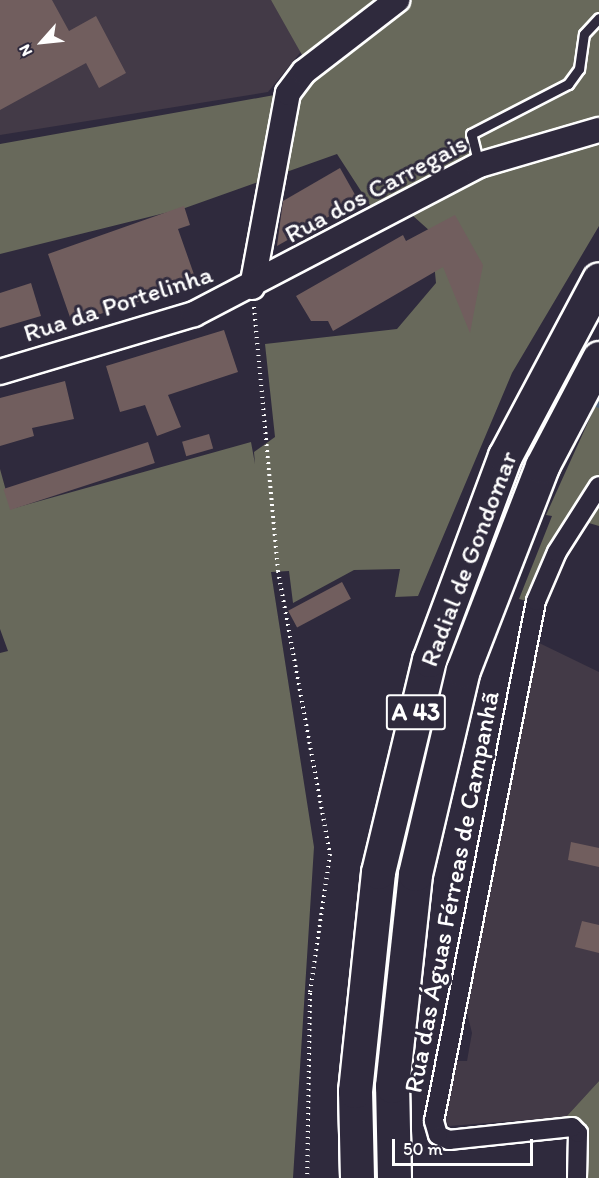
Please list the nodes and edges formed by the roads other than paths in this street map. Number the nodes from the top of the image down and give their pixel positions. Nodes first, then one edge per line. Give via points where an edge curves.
1 (397, 0) edge
2 (599, 18) edge
3 (596, 131) edge
4 (479, 165) junction
5 (599, 279) edge
6 (252, 287) junction
7 (599, 357) edge
8 (0, 372) edge
9 (599, 486) edge
10 (357, 1178) edge
11 (394, 1178) edge
12 (577, 1178) edge

1 - 6 street via 304,72 288,93
2 - 4 lane via 584,34 579,69 568,84 471,134
3 - 4 street, Rua dos Carregais
4 - 6 street, Rua dos Carregais
5 - 10 highway, Radial de Gondomar / A 43 via 505,456 429,660 378,872 355,1091
6 - 8 street, Rua da Portelinha via 194,314
7 - 11 highway, Radial de Gondomar / A 43 via 542,466 463,670 415,874 392,1086
9 - 12 street, Rua das Águas Férreas de Campanhã via 556,552 536,601 434,1121 438,1135 449,1140 572,1126 578,1133

